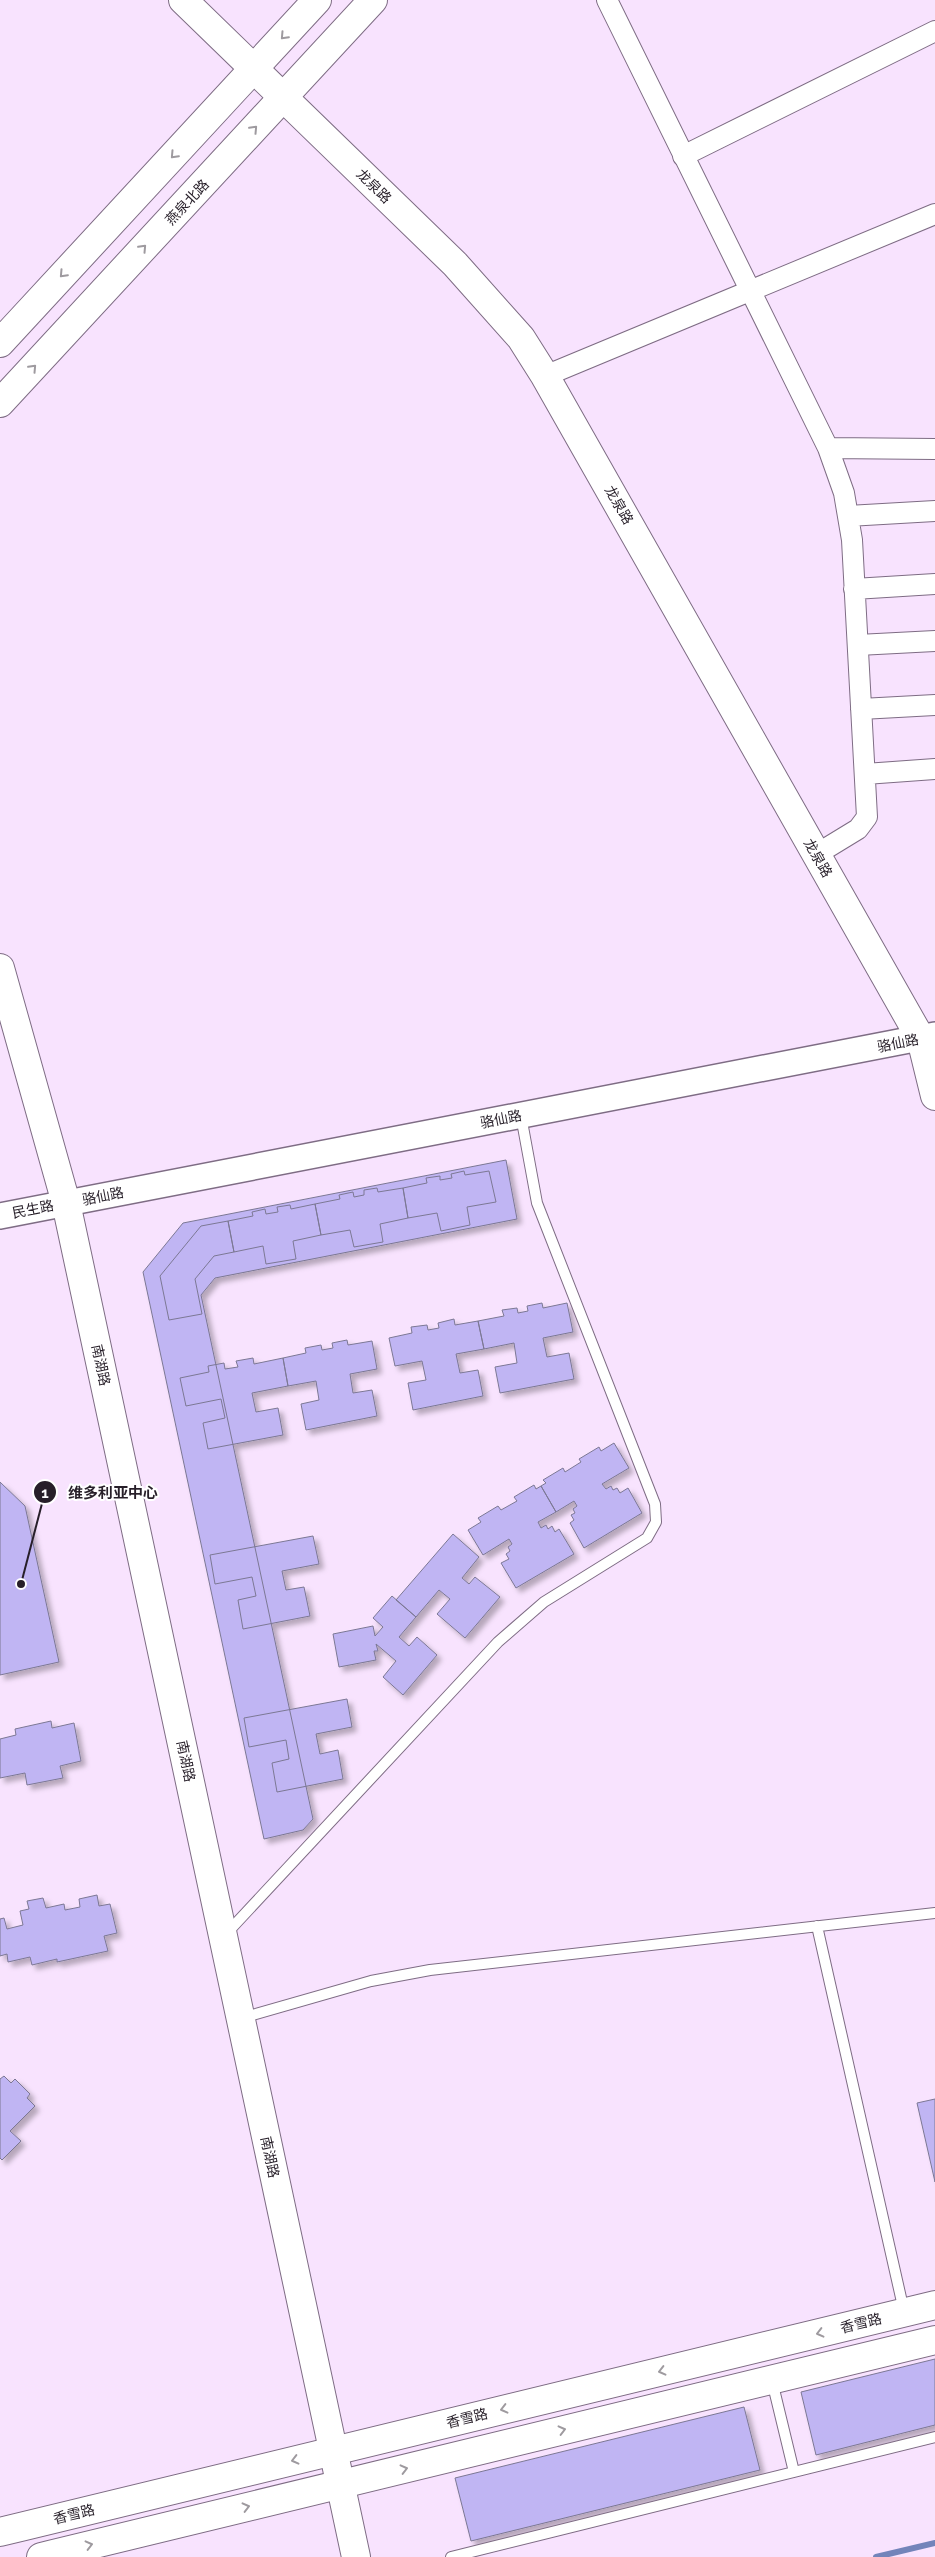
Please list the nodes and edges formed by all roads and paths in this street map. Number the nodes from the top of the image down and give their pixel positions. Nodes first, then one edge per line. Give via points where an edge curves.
1 (183, 0) edge
2 (317, 0) edge
3 (373, 0) edge
4 (606, 0) edge
5 (935, 32) edge
6 (254, 69) junction
7 (283, 97) junction
8 (683, 156) junction
9 (935, 214) edge
10 (749, 291) junction
11 (0, 343) edge
12 (545, 376) junction
13 (0, 403) edge
14 (828, 448) junction
15 (935, 449) edge
16 (935, 511) edge
17 (848, 516) junction
18 (935, 584) edge
19 (854, 589) junction
20 (935, 641) edge
21 (858, 645) junction
22 (935, 705) edge
23 (861, 710) junction
24 (935, 769) edge
25 (865, 774) junction
26 (817, 854) junction
27 (0, 968) edge
28 (928, 1037) edge
29 (935, 1096) edge
30 (522, 1116) junction
31 (66, 1203) junction
32 (0, 1216) edge
33 (935, 1914) edge
34 (817, 1926) junction
35 (223, 1936) junction
36 (241, 2019) junction
37 (935, 2305) edge
38 (904, 2312) junction
39 (935, 2340) edge
40 (772, 2380) junction
41 (935, 2437) edge
42 (333, 2450) junction
43 (794, 2472) junction
44 (341, 2484) junction
45 (0, 2532) edge
46 (41, 2557) edge
47 (356, 2557) edge
48 (451, 2557) edge

1 - 6 main road, 龙泉路
2 -> 6 main road
3 - 7 main road, 燕泉北路
4 - 8 street
5 - 8 street
6 - 7 main road, 龙泉路
6 -> 11 main road
7 - 12 main road, 龙泉路 via 488,299 521,338
13 -> 7 main road, 燕泉北路
8 - 10 street
9 - 10 street
10 - 12 street
10 - 14 street
12 - 26 main road, 龙泉路
14 - 15 street
14 - 17 street via 844,493
16 - 17 street
17 - 19 street
18 - 19 street
19 - 21 street
20 - 21 street
21 - 23 street
22 - 23 street
23 - 25 street
24 - 25 street
25 - 26 street via 865,821 858,829
26 - 28 main road, 龙泉路
27 - 31 main road, 南湖路
28 - 29 main road, 龙泉路
28 - 30 street, 骆仙路
30 - 31 street, 骆仙路
30 - 35 lane via 538,1203 655,1504 656,1522 647,1538 558,1592 498,1642
31 - 32 street, 民生路
31 - 35 main road, 南湖路
33 - 34 lane
34 - 36 lane via 430,1970 371,1981
34 - 38 lane
35 - 36 main road, 南湖路
36 - 42 main road, 南湖路
37 - 38 main road, 香雪路
38 -> 42 main road, 香雪路
39 - 40 main road
40 - 43 lane
44 -> 40 main road
41 - 43 lane
42 - 44 main road, 南湖路
42 -> 45 main road, 香雪路
43 - 48 lane
46 -> 44 main road
44 - 47 main road, 南湖路

